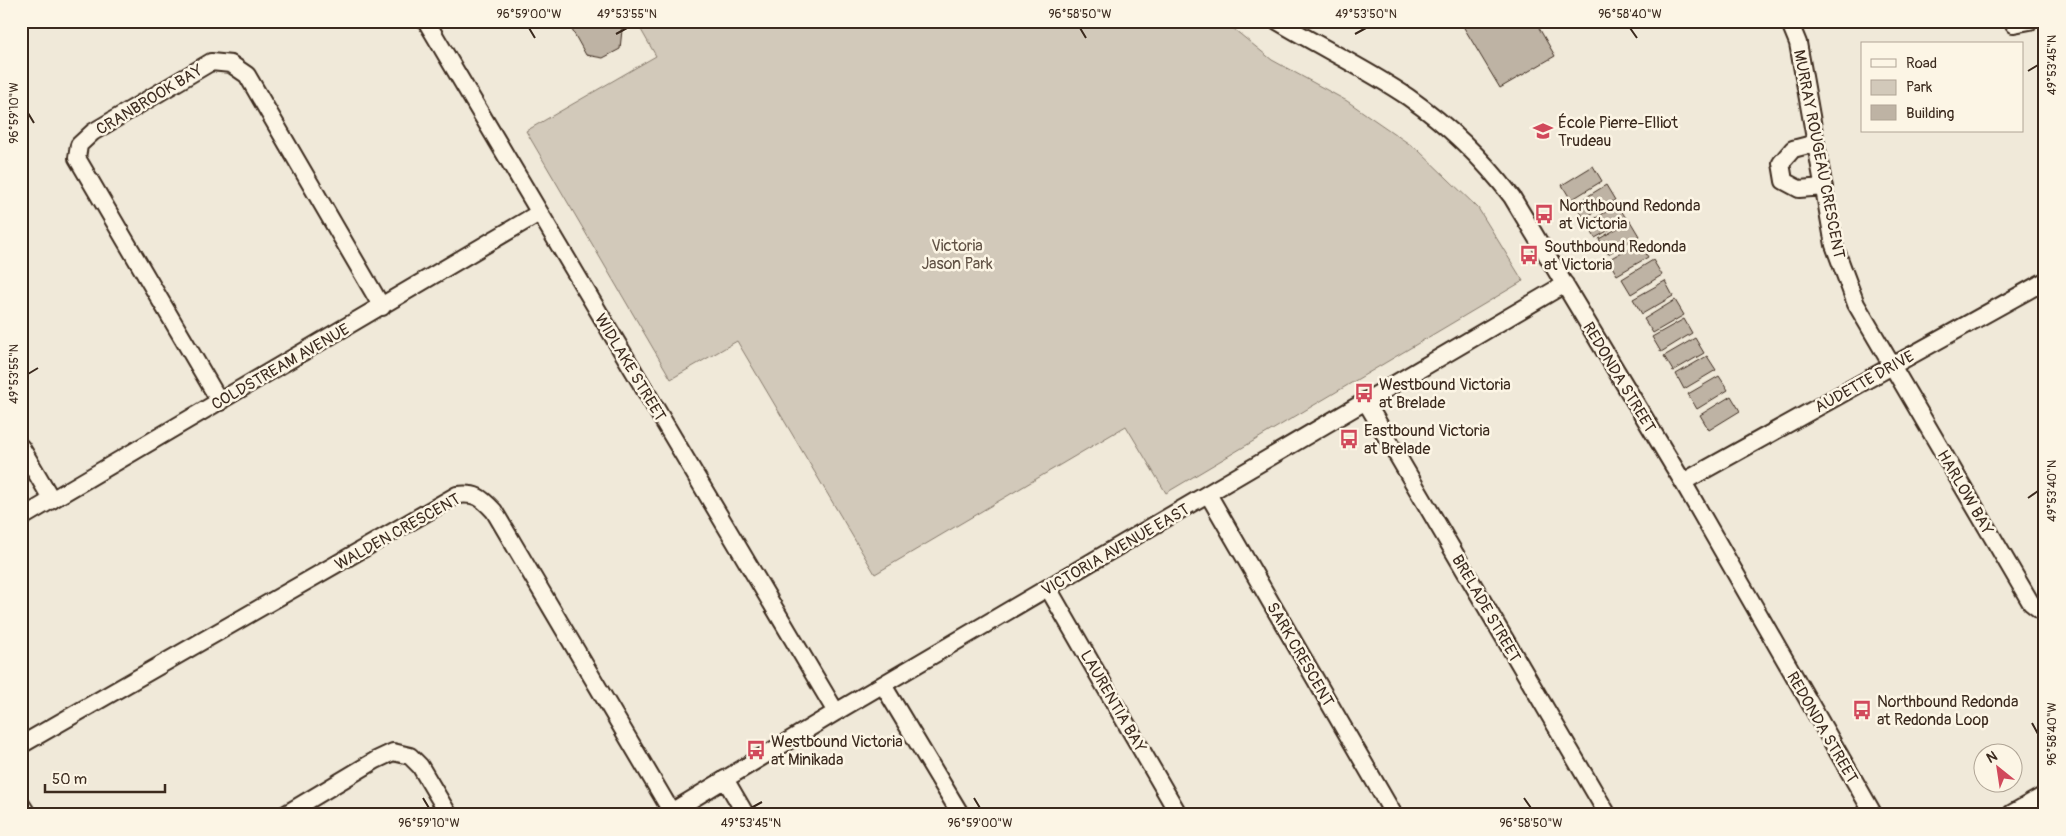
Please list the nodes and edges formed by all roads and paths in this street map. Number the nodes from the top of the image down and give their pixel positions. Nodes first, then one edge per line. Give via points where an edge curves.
1 (426, 21) edge
2 (1276, 21) edge
3 (1789, 21) edge
4 (2012, 21) edge
5 (2030, 21) edge
6 (1816, 143) junction
7 (1824, 187) junction
8 (539, 213) junction
9 (2045, 281) edge
10 (1565, 284) junction
11 (382, 307) junction
12 (1892, 366) junction
13 (220, 402) junction
14 (1366, 402) junction
15 (21, 447) edge
16 (1683, 482) junction
17 (1208, 494) junction
18 (52, 500) junction
19 (21, 518) edge
20 (1048, 588) junction
21 (2045, 614) edge
22 (883, 685) junction
23 (836, 712) junction
24 (21, 745) edge
25 (725, 779) junction
26 (2045, 797) edge
27 (21, 804) edge
28 (668, 813) edge
29 (28, 815) edge
30 (284, 815) edge
31 (449, 815) edge
32 (746, 815) edge
33 (961, 815) edge
34 (1179, 815) edge
35 (1394, 815) edge
36 (1608, 815) edge
37 (1874, 815) edge
38 (2013, 815) edge

1 - 8 street, WIDLAKE STREET
2 - 10 street, REDONDA STREET via 1406,96 1458,136 1512,197
3 - 6 street, MURRAY ROUGEAU CRESCENT via 1798,43
4 - 5 street via 2014,24
6 - 7 street, MURRAY ROUGEAU CRESCENT
6 - 7 street via 1793,149 1781,163 1784,181 1799,189
7 - 12 street, MURRAY ROUGEAU CRESCENT via 1834,245 1856,304
8 - 11 street, COLDSTREAM AVENUE
8 - 23 street, WIDLAKE STREET
9 - 12 street, AUDETTE DRIVE
10 - 14 street, VICTORIA AVENUE EAST
10 - 16 street, REDONDA STREET
11 - 13 street, COLDSTREAM AVENUE
11 - 13 street, CRANBROOK BAY via 247,75 230,64 211,62 93,132 79,145 76,158
12 - 16 street, AUDETTE DRIVE
12 - 21 street, HARLOW BAY via 2031,603
13 - 18 street, COLDSTREAM AVENUE
14 - 17 street, VICTORIA AVENUE EAST
14 - 36 street, BRELADE STREET
15 - 18 street
16 - 37 street, REDONDA STREET
17 - 20 street, VICTORIA AVENUE EAST
17 - 35 street, SARK CRESCENT
18 - 19 street, COLDSTREAM AVENUE
20 - 22 street, VICTORIA AVENUE EAST
20 - 34 street, LAURENTIA BAY
22 - 23 street, VICTORIA AVENUE EAST
22 - 33 street
23 - 25 street, VICTORIA AVENUE EAST
24 - 28 street, WALDEN CRESCENT via 457,495 471,494 483,499 494,512
25 - 28 street, VICTORIA AVENUE EAST
25 - 32 street
26 - 38 main road
27 - 29 street
30 - 31 street via 393,752 410,756 420,766

